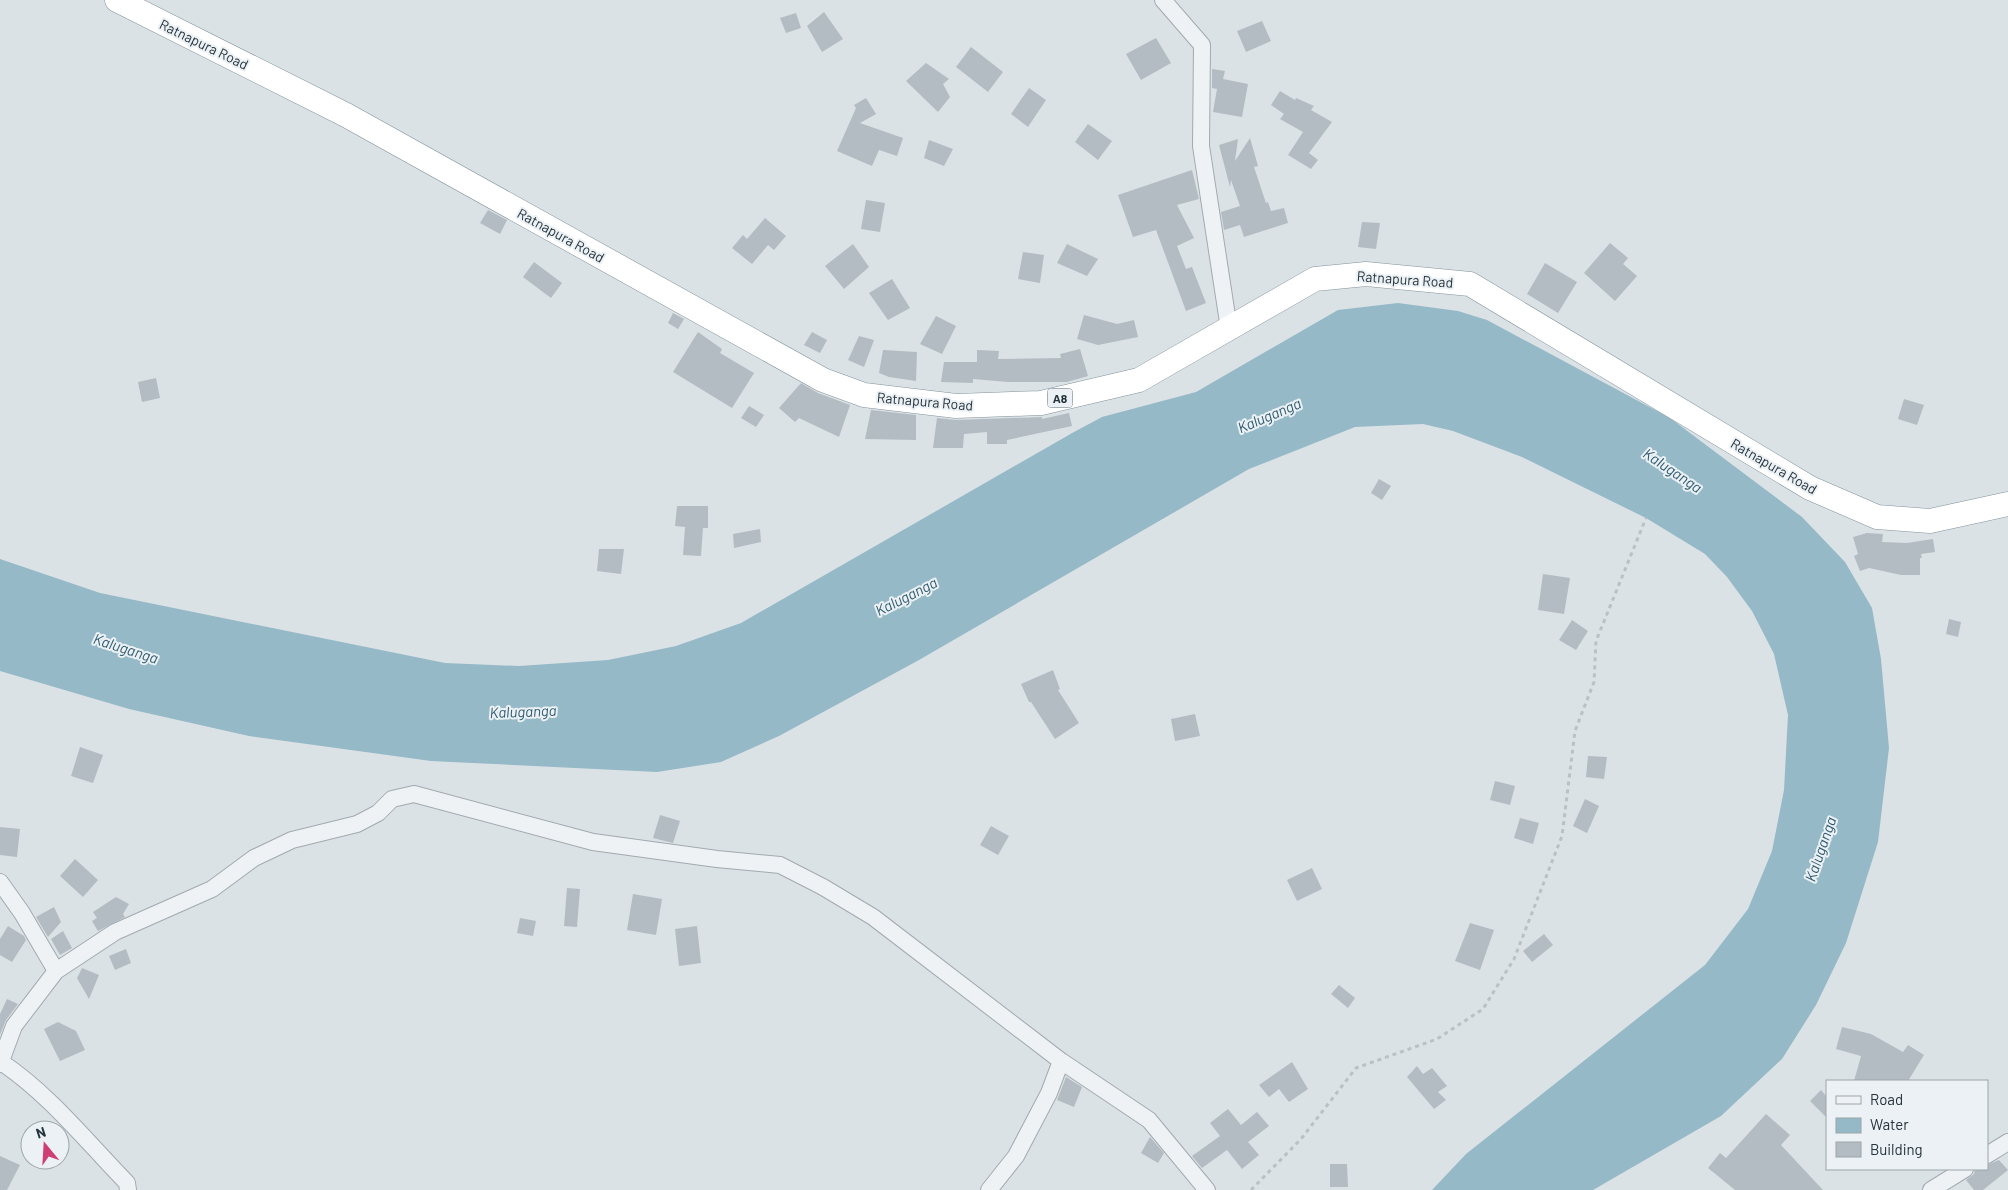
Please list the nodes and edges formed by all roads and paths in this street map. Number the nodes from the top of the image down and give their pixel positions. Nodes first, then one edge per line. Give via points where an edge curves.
1 (117, 0) edge
2 (1163, 0) edge
3 (1229, 329) junction
4 (2008, 504) edge
5 (1646, 518) dead end
6 (0, 882) edge
7 (56, 971) junction
8 (1061, 1061) junction
9 (0, 1063) edge
10 (2008, 1142) edge
11 (1988, 1154) edge
12 (1963, 1170) edge
13 (128, 1190) edge
14 (989, 1190) edge
15 (1207, 1190) edge
16 (1251, 1190) edge
17 (1931, 1190) edge

1 - 3 highway, Ratnapura Road / A8 via 346,115 823,380 864,395 956,406 1041,403 1139,380
2 - 3 street via 1202,45 1201,146
3 - 4 highway, Ratnapura Road / A8 via 1316,279 1366,274 1470,284 1810,488 1877,517 1930,521
5 - 16 path via 1596,641 1594,682 1575,731 1562,836 1514,959 1483,1009 1437,1039 1356,1068 1301,1139
6 - 7 street
7 - 8 street via 116,932 212,889 254,858 292,840 357,824 378,813 392,799 414,794 593,842 780,865 873,917
7 - 9 street via 14,1026
8 - 14 street via 1016,1156
8 - 15 street via 1149,1120
9 - 13 street via 18,1074 46,1100 127,1183
10 - 11 street
12 - 17 street

